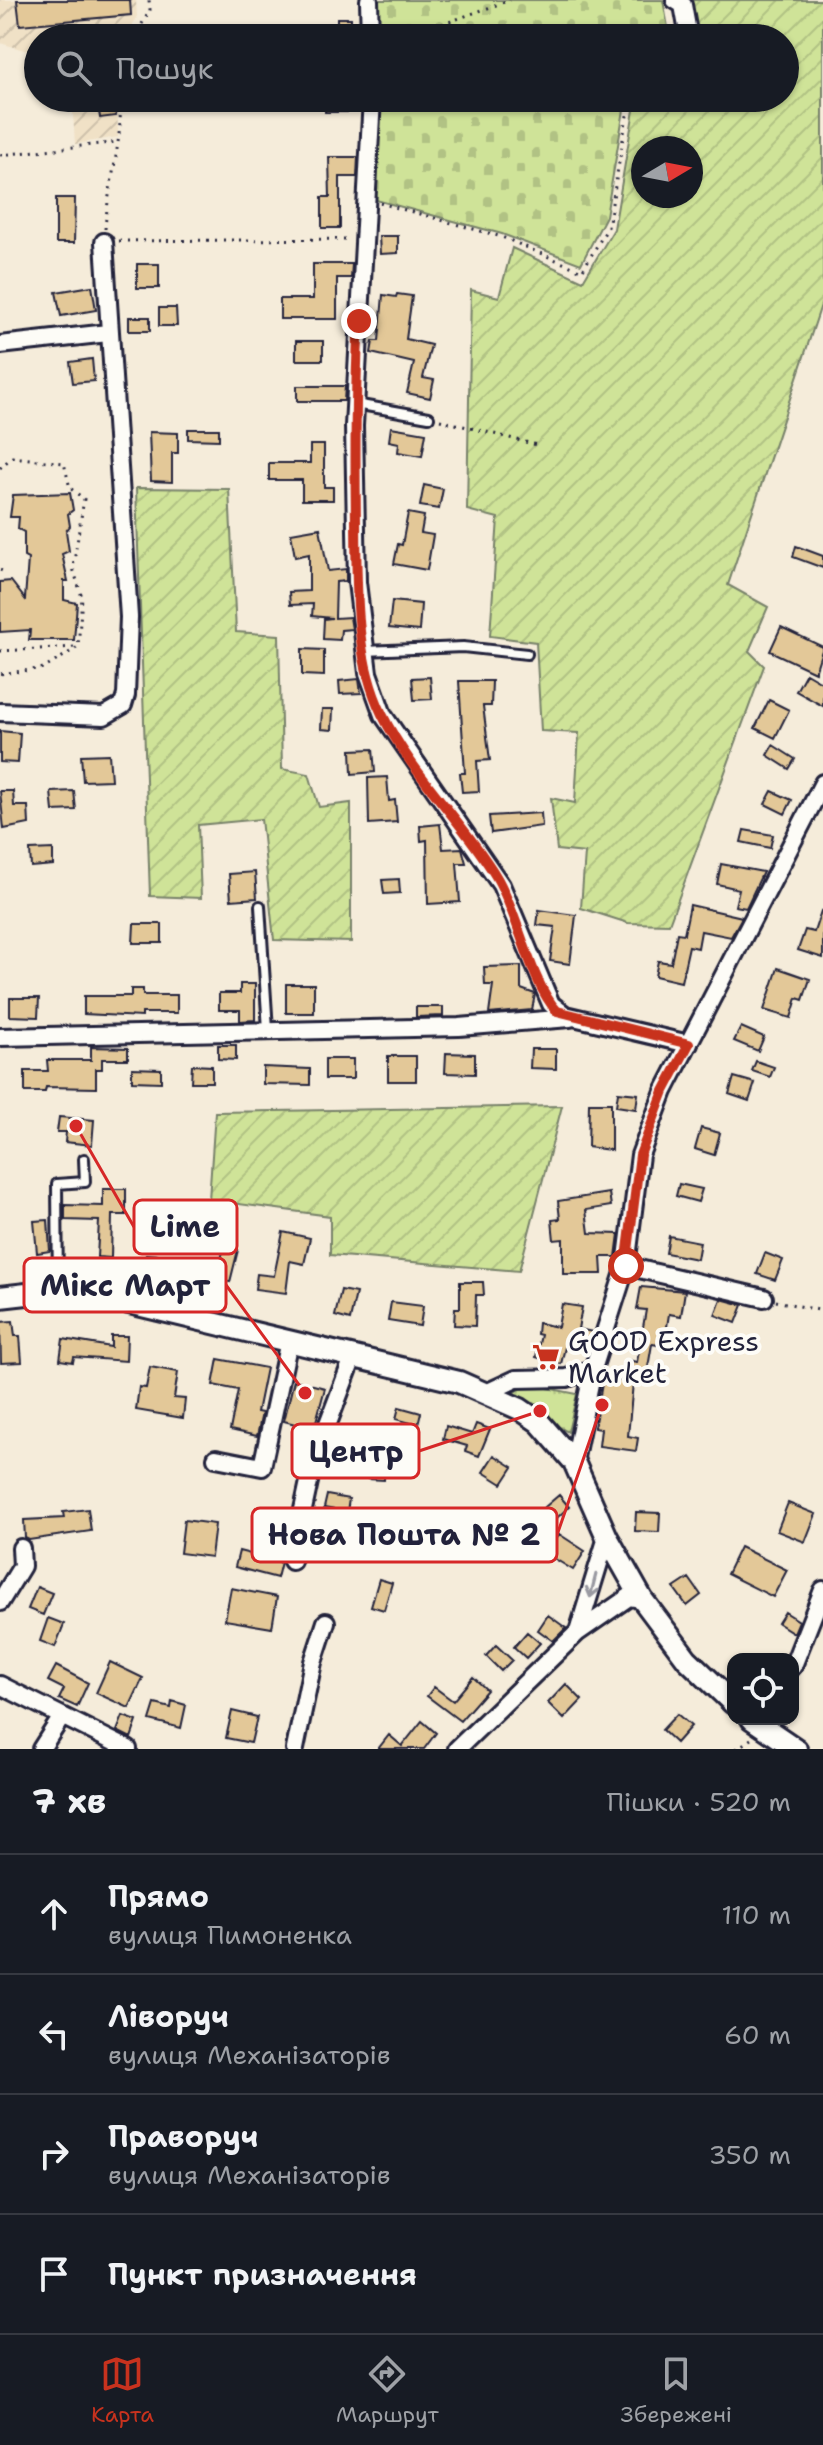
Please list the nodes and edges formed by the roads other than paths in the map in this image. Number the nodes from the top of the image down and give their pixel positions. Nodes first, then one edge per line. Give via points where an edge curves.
1 (369, 0) edge
2 (673, 0) edge
3 (370, 24) edge
4 (677, 24) edge
5 (686, 24) edge
6 (371, 112) edge
7 (104, 242) road end
8 (108, 333) junction
9 (0, 345) edge
10 (354, 404) junction
11 (429, 417) road end
12 (364, 651) junction
13 (527, 654) dead end
14 (0, 712) edge
15 (823, 783) edge
16 (260, 906) dead end
17 (545, 993) junction
18 (575, 1017) junction
19 (540, 1020) junction
20 (268, 1030) junction
21 (0, 1037) edge
22 (689, 1044) junction
23 (84, 1159) dead end
24 (626, 1266) junction
25 (58, 1291) junction
26 (0, 1297) edge
27 (764, 1298) road end
28 (289, 1341) junction
29 (354, 1355) junction
30 (593, 1369) junction
31 (488, 1392) junction
32 (216, 1458) dead end
33 (574, 1462) junction
34 (607, 1537) junction
35 (21, 1548) dead end
36 (292, 1561) dead end
37 (823, 1590) edge
38 (635, 1593) junction
39 (0, 1602) edge
40 (326, 1622) dead end
41 (577, 1633) junction
42 (798, 1653) edge
43 (0, 1685) edge
44 (727, 1697) edge
45 (61, 1718) junction
46 (764, 1725) edge
47 (41, 1749) edge
48 (128, 1749) edge
49 (295, 1749) edge
50 (457, 1749) edge
51 (796, 1749) edge

1 - 3 street
2 - 4 street
2 - 5 street via 683,5
6 - 10 street
7 - 8 street
8 - 9 street
8 - 14 street via 129,617 123,705 104,716
10 - 11 lane
10 - 12 street via 357,582
12 - 13 lane via 463,647
12 - 17 street via 383,715 501,885
15 - 22 street
16 - 20 lane
17 - 18 street via 557,1011
17 - 19 street via 548,1011
18 - 19 street
18 - 22 street
19 - 20 street via 459,1027
20 - 21 street
22 - 24 street via 640,1155
23 - 25 lane via 85,1182 57,1184
24 - 27 street
24 - 30 street
25 - 26 street
25 - 28 street via 71,1289
28 - 29 street
28 - 32 street via 262,1467
29 - 31 street
29 - 36 street via 313,1463
30 - 31 street via 567,1378 516,1379
30 - 33 street
31 - 33 street via 539,1422
33 - 34 street
34 - 38 street
34 -> 41 street
35 - 39 street via 22,1566
37 - 42 street
38 - 41 street
38 - 44 street via 687,1659
40 - 49 street
41 - 50 street
43 - 45 street
45 - 47 street
45 - 48 street
46 - 51 street

